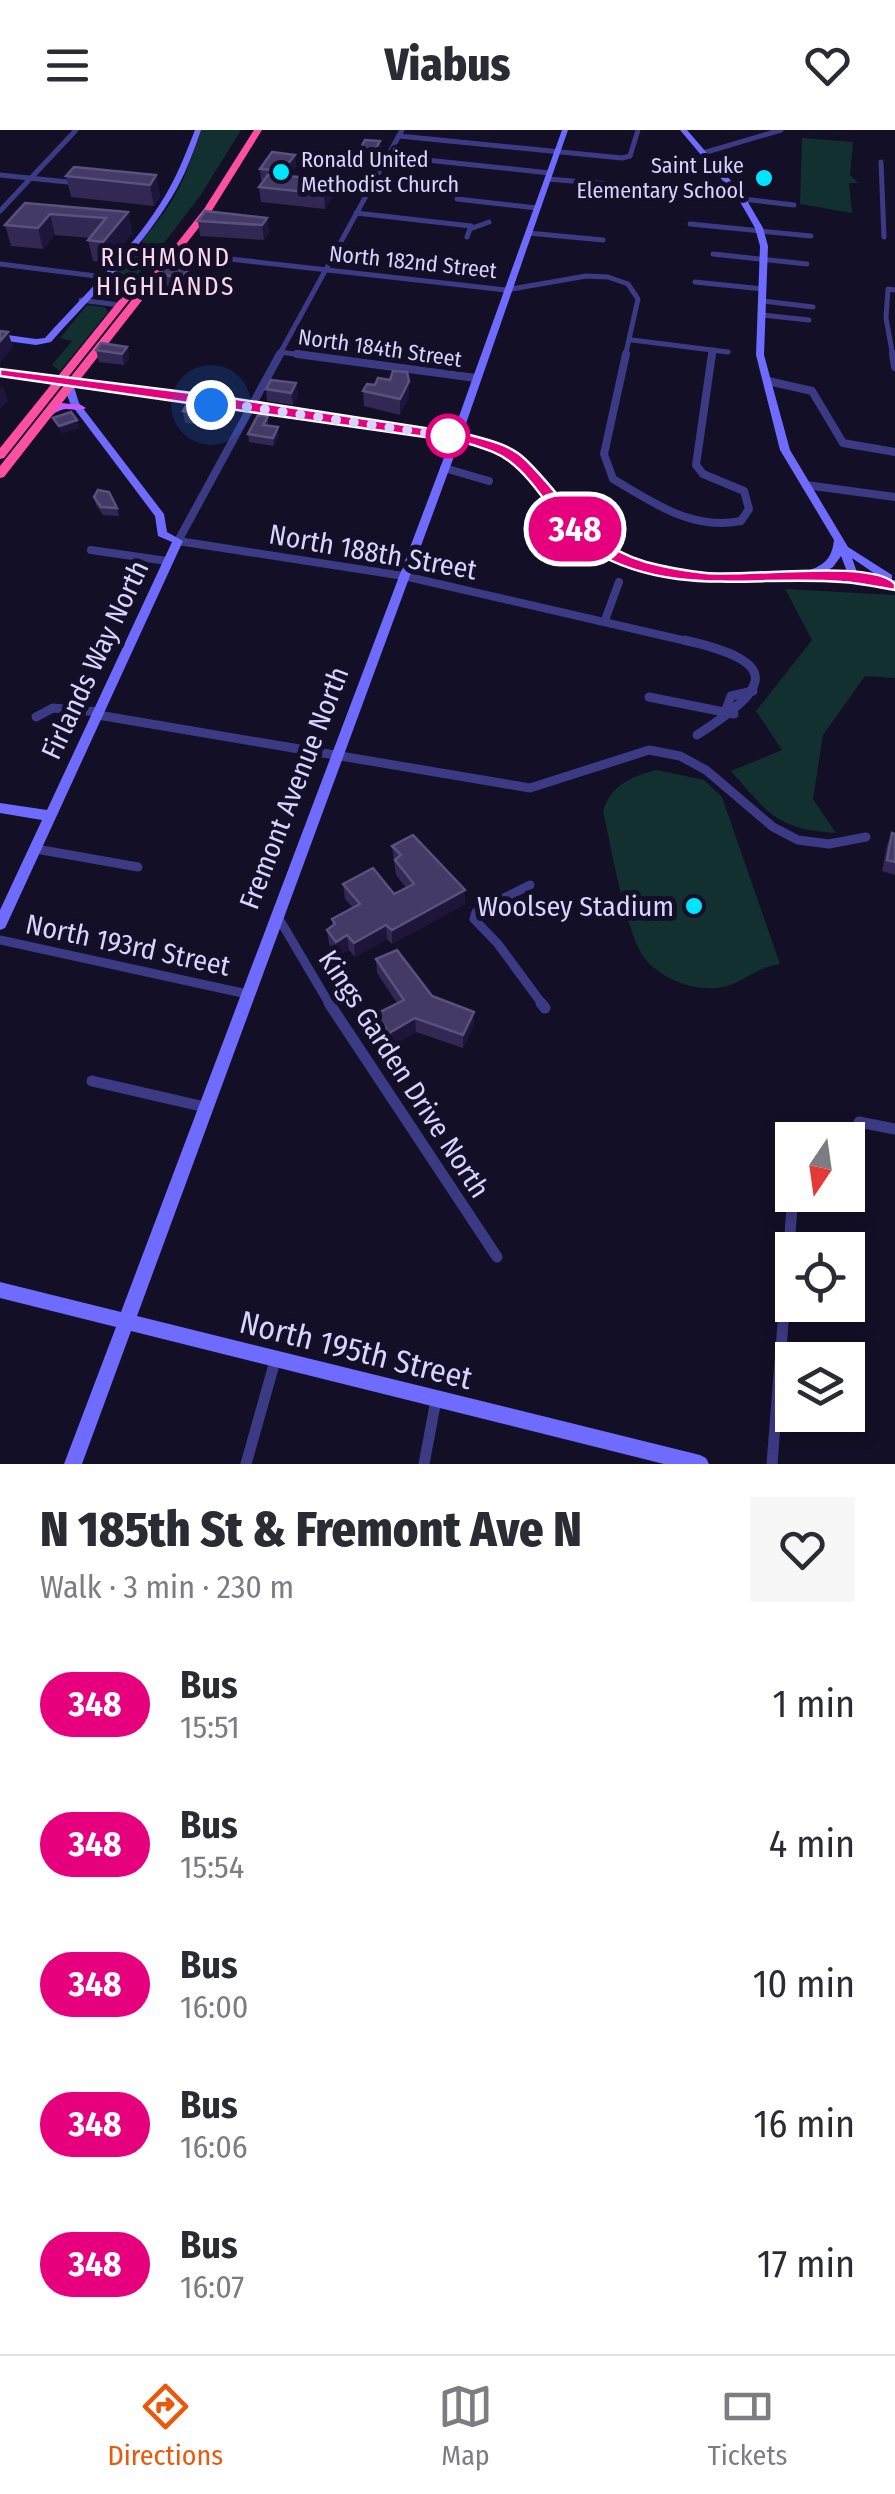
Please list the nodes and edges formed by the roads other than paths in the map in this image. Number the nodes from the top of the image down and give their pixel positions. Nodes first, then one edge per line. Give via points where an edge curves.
1 (76, 130) edge
2 (198, 130) edge
3 (465, 130) edge
4 (565, 130) edge
5 (698, 130) edge
6 (781, 130) edge
7 (638, 131) edge
8 (684, 131) edge
9 (400, 133) edge
10 (250, 134) edge
11 (459, 142) junction
12 (700, 150) junction
13 (558, 152) junction
14 (388, 156) junction
15 (882, 162) dead end
16 (884, 172) junction
17 (895, 173) edge
18 (0, 174) edge
19 (549, 176) junction
20 (30, 178) junction
21 (83, 183) edge
22 (632, 186) dead end
23 (160, 191) edge
24 (174, 192) junction
25 (685, 192) dead end
26 (742, 199) junction
27 (457, 200) dead end
28 (794, 205) dead end
29 (537, 208) junction
30 (884, 208) junction
31 (895, 209) edge
32 (0, 211) edge
33 (356, 213) junction
34 (417, 220) junction
35 (489, 222) dead end
36 (690, 224) dead end
37 (471, 227) junction
38 (759, 228) junction
39 (411, 232) dead end
40 (528, 233) junction
41 (811, 236) dead end
42 (467, 237) dead end
43 (884, 238) dead end
44 (603, 240) dead end
45 (132, 248) junction
46 (168, 253) junction
47 (713, 254) dead end
48 (764, 258) junction
49 (0, 264) edge
50 (807, 264) dead end
51 (325, 270) junction
52 (104, 277) junction
53 (695, 282) dead end
54 (762, 289) junction
55 (892, 289) edge
56 (506, 290) junction
57 (135, 294) junction
58 (82, 300) junction
59 (762, 301) junction
60 (119, 305) junction
61 (814, 307) dead end
62 (761, 316) junction
63 (890, 318) edge
64 (809, 320) dead end
65 (0, 338) edge
66 (632, 340) junction
67 (713, 350) junction
68 (280, 352) junction
69 (728, 352) dead end
70 (895, 362) edge
71 (0, 376) edge
72 (476, 378) junction
73 (768, 381) junction
74 (64, 384) junction
75 (810, 387) joint
76 (100, 391) junction
77 (249, 407) junction
78 (81, 408) junction
79 (46, 415) junction
80 (456, 437) junction
81 (850, 446) joint
82 (895, 452) edge
83 (0, 456) edge
84 (444, 468) junction
85 (0, 474) edge
86 (489, 482) dead end
87 (806, 485) junction
88 (895, 497) edge
89 (838, 538) junction
90 (178, 542) junction
91 (91, 550) dead end
92 (167, 562) junction
93 (404, 576) junction
94 (797, 576) junction
95 (854, 577) junction
96 (619, 582) dead end
97 (895, 583) edge
98 (605, 620) junction
99 (752, 691) junction
100 (649, 696) dead end
101 (729, 713) junction
102 (99, 714) junction
103 (36, 716) dead end
104 (697, 735) dead end
105 (334, 756) junction
106 (0, 808) edge
107 (50, 816) junction
108 (866, 838) dead end
109 (36, 849) junction
110 (138, 867) dead end
111 (530, 885) dead end
112 (276, 914) junction
113 (0, 924) edge
114 (0, 940) edge
115 (247, 994) junction
116 (544, 1008) dead end
117 (92, 1080) dead end
118 (206, 1107) junction
119 (865, 1123) edge
120 (895, 1130) edge
121 (791, 1212) edge
122 (497, 1257) dead end
123 (0, 1290) edge
124 (125, 1323) junction
125 (275, 1361) junction
126 (436, 1400) junction
127 (73, 1464) edge
128 (246, 1464) edge
129 (424, 1464) edge
130 (700, 1464) edge
131 (772, 1464) edge

1 - 20 street
2 - 24 street
3 - 11 street
4 - 13 street, Fremont Avenue North
5 - 8 street
5 - 12 street
6 - 12 street
7 - 13 street via 626,158
8 - 12 street
9 - 11 street
9 - 14 street
10 - 46 highway
11 - 13 street
12 - 26 street
13 - 19 street, Fremont Avenue North
14 - 19 street
14 - 33 street
15 - 16 street
16 - 17 street
16 - 30 street
18 - 20 street
19 - 22 street
19 - 29 street, Fremont Avenue North
20 - 21 street
20 - 32 street
23 - 24 street
24 - 45 street
25 - 26 street
26 - 28 street
26 - 38 street
27 - 29 street
29 - 40 street, Fremont Avenue North
30 - 31 street
30 - 43 street
33 - 34 street
33 - 51 street
34 - 37 street
34 - 39 street
35 - 37 street
36 - 38 street
37 - 42 street
38 - 41 street
38 - 48 street
40 - 44 street
40 - 56 street, Fremont Avenue North
45 - 46 street, North 182nd Street
45 - 52 street
46 - 51 street, North 182nd Street
46 - 57 highway
47 - 48 street
48 - 50 street
48 - 54 street
49 - 52 street
51 - 56 street, North 182nd Street
51 - 68 street
52 - 58 street
53 - 54 street
54 - 59 street
55 - 63 street
56 - 66 street, North 182nd Street via 598,276 628,284 638,299
56 - 72 street, Fremont Avenue North
57 - 60 highway
57 - 74 highway
58 - 60 street
58 - 65 street via 46,341
59 - 61 street
59 - 62 street
60 - 74 highway
62 - 64 street
62 - 73 street via 760,355
63 - 70 street
66 - 67 street
66 - 67 street via 604,454 613,479 700,524 747,516 748,498 736,485 696,465
67 - 69 street
68 - 72 street, North 184th Street
68 - 77 street
71 - 74 street
72 - 80 street, Fremont Avenue North
73 - 75 street
73 - 87 street via 785,450
74 - 76 street
74 - 77 street
74 - 78 street, Firlands Way North
74 - 79 highway
74 - 83 highway
75 - 81 street
76 - 77 street
76 - 78 street via 84,396
77 - 80 street
77 - 90 street
78 - 79 main road via 61,406
78 - 90 street, Firlands Way North via 160,516 163,537
79 - 85 highway
80 - 84 street, Fremont Avenue North
80 - 94 street via 519,461 576,529 627,561 695,578
81 - 82 street
84 - 86 street
84 - 93 street, Fremont Avenue North
87 - 88 street
87 - 89 street
89 - 94 street via 832,563
89 - 95 street
89 - 97 street
90 - 92 street, Firlands Way North
90 - 93 street, North 188th Street
91 - 92 street
92 - 102 street, Firlands Way North
93 - 98 street, North 188th Street
93 - 105 street, Fremont Avenue North
94 - 95 street
95 - 97 street
96 - 98 street
98 - 99 street, North 188th Street via 741,657 755,676
99 - 101 street via 745,706
99 - 101 street via 735,694
100 - 101 street
101 - 104 street
102 - 103 street via 52,708
102 - 105 street
102 - 107 street, Firlands Way North
105 - 108 street via 540,788 665,750 700,763 762,822 784,834 829,847
105 - 112 street, Fremont Avenue North
106 - 107 street
107 - 109 street, Firlands Way North
109 - 110 street
109 - 113 street, Firlands Way North
111 - 116 street via 473,915
112 - 115 street, Fremont Avenue North
112 - 122 street, Kings Garden Drive North via 348,1035
114 - 115 street, North 193rd Street
115 - 118 street, Fremont Avenue North
117 - 118 street
118 - 124 street, Fremont Avenue North
119 - 120 street
121 - 131 street
123 - 124 street, North 195th Street
124 - 125 street, North 195th Street
124 - 127 street, Fremont Avenue North
125 - 126 street, North 195th Street
125 - 128 street
126 - 129 street
126 - 130 street, North 195th Street

